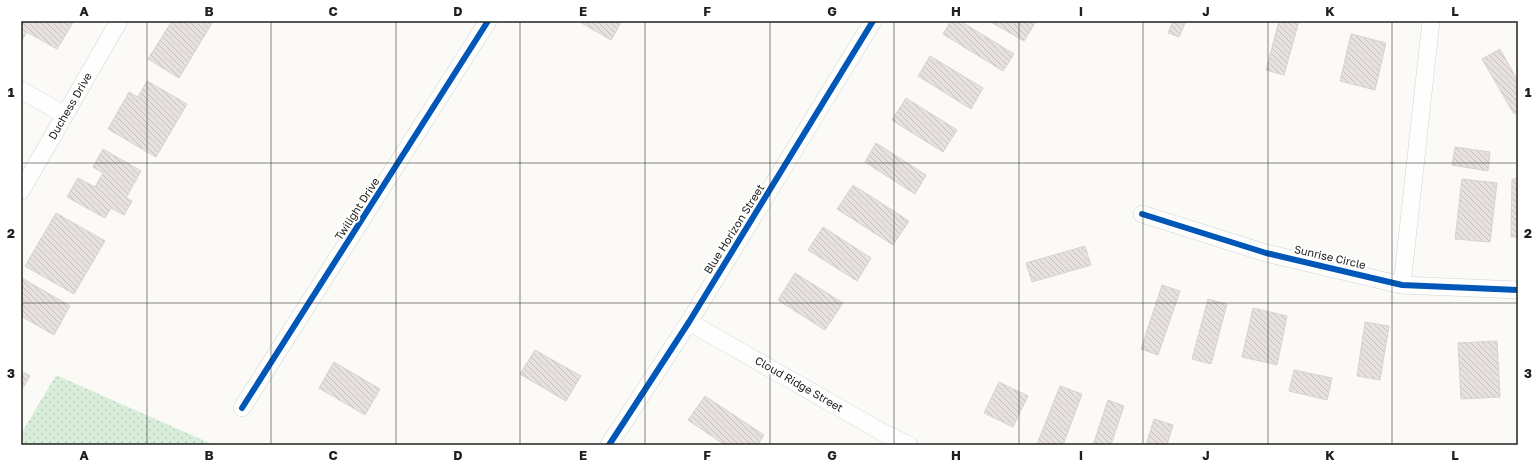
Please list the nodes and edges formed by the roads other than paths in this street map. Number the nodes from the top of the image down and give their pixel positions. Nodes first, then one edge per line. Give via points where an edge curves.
1 (119, 21) edge
2 (488, 21) edge
3 (873, 21) edge
4 (1431, 21) edge
5 (21, 90) edge
6 (65, 115) junction
7 (21, 191) edge
8 (1142, 214) dead end
9 (1402, 285) junction
10 (1518, 290) edge
11 (689, 322) junction
12 (242, 408) dead end
13 (609, 445) edge
14 (910, 445) edge

1 - 6 street, Duchess Drive
2 - 12 street, Twilight Drive
3 - 11 street, Blue Horizon Street
4 - 9 street
5 - 6 street
6 - 7 street, Duchess Drive
8 - 9 street, Sunrise Circle via 1266,253
9 - 10 street, Sunrise Circle
11 - 13 street, Blue Horizon Street
11 - 14 street, Cloud Ridge Street via 882,432

